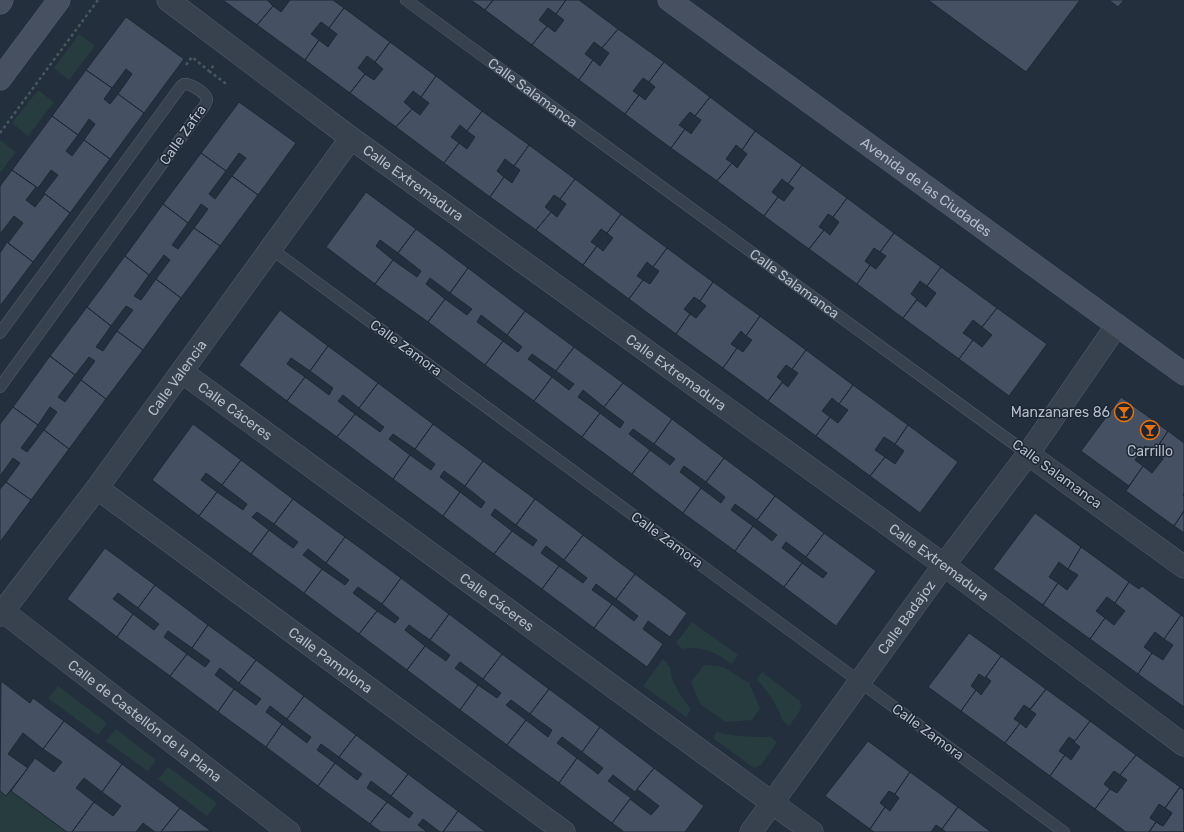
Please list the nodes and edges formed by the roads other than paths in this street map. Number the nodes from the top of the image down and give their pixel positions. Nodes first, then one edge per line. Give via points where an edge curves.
1 (2, 0) edge
2 (59, 0) edge
3 (168, 0) edge
4 (406, 0) edge
5 (669, 0) edge
6 (0, 3) edge
7 (0, 79) edge
8 (351, 138) junction
9 (270, 248) junction
10 (1118, 325) junction
11 (0, 333) edge
12 (182, 372) junction
13 (1184, 374) edge
14 (0, 387) edge
15 (1028, 454) junction
16 (97, 488) junction
17 (944, 565) junction
18 (1184, 567) edge
19 (1, 612) edge
20 (860, 682) junction
21 (1184, 745) edge
22 (772, 803) junction
23 (289, 832) edge
24 (564, 832) edge
25 (752, 832) edge
26 (812, 832) edge
27 (1064, 832) edge

1 - 6 street
2 - 7 street
3 - 8 street, Calle Extremadura
4 - 15 lane, Calle Salamanca
5 - 10 street, Avenida de las Ciudades
8 - 9 street, Calle Valencia
8 - 17 street, Calle Extremadura
9 - 12 street, Calle Valencia
9 - 20 lane, Calle Zamora
10 - 13 street, Avenida de las Ciudades
10 - 15 street, Calle Badajoz
11 - 14 lane, Calle Zafra via 181,86 190,84 203,94 207,100 205,105
12 - 16 street, Calle Valencia
12 - 22 street, Calle Cáceres
15 - 17 street, Calle Badajoz
15 - 18 street, Calle Salamanca
16 - 19 street, Calle Valencia
16 - 24 street, Calle Pamplona
17 - 20 street, Calle Badajoz
17 - 21 street, Calle Extremadura
19 - 23 street, Calle de Castellón de la Plana
20 - 22 street, Calle Badajoz
20 - 27 lane, Calle Zamora
22 - 25 street, Calle Badajoz
22 - 26 street, Calle Cáceres

